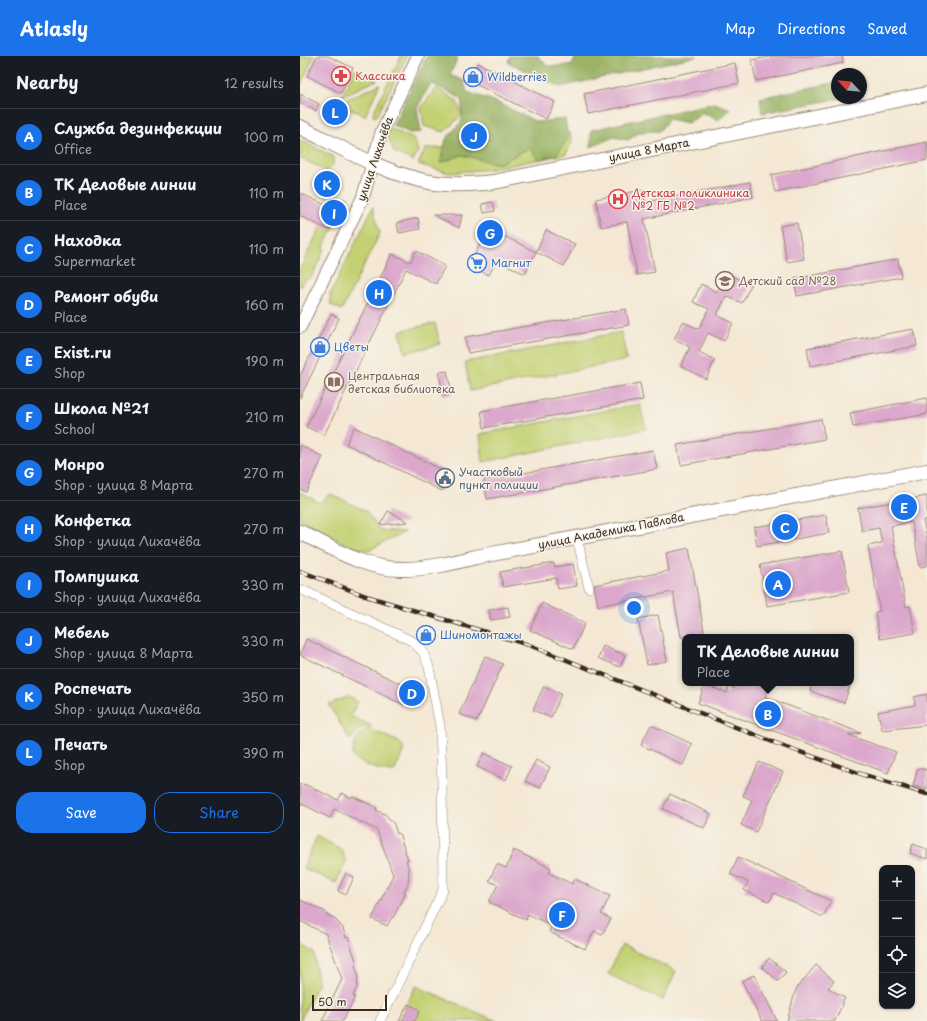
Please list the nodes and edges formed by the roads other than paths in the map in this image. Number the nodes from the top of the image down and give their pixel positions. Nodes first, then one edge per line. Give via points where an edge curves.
1 (418, 56) edge
2 (927, 94) edge
3 (300, 127) edge
4 (373, 163) junction
5 (300, 327) edge
6 (927, 471) edge
7 (300, 532) edge
8 (578, 538) junction
9 (589, 588) dead end
10 (300, 589) edge
11 (380, 1021) edge

1 - 4 main road, улица Лихачёва via 385,124
2 - 4 main road, улица 8 Марта via 494,182 431,182 409,177
3 - 4 main road, улица 8 Марта
4 - 5 main road, улица Лихачёва via 363,197
6 - 8 main road, улица Академика Павлова
7 - 8 main road, улица Академика Павлова via 349,557 372,565 402,570 430,568
8 - 9 street
10 - 11 street via 412,641 423,652 429,667 440,726 443,890

